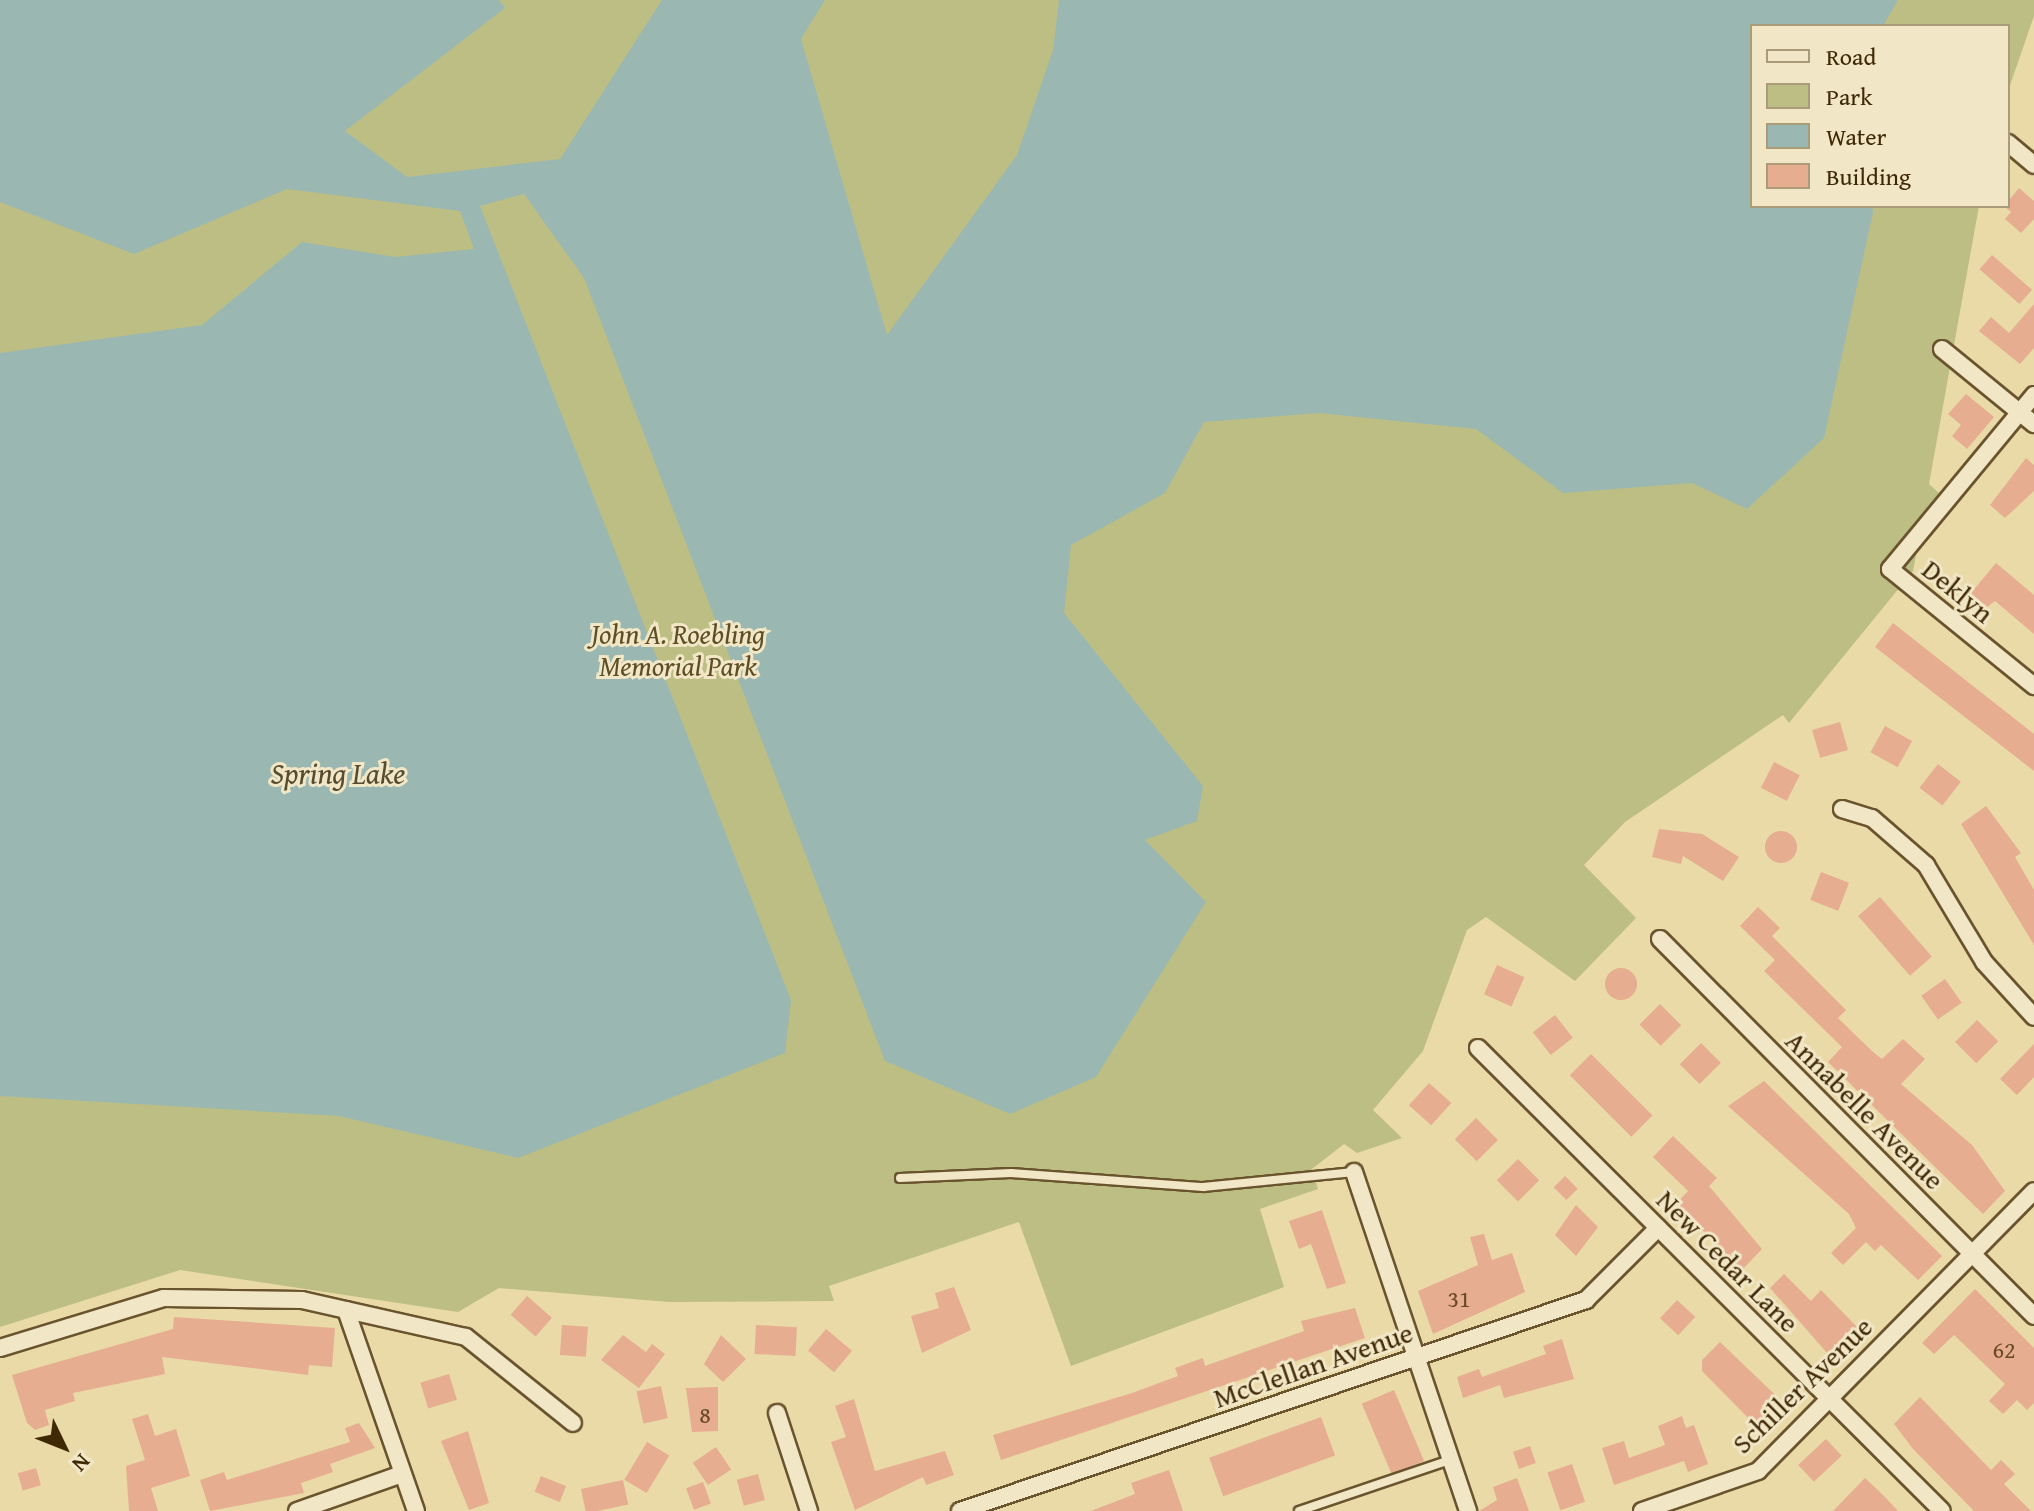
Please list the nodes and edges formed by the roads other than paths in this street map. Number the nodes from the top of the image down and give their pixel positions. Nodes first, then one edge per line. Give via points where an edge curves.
1 (2010, 145) edge
2 (2034, 165) edge
3 (1942, 349) dead end
4 (2034, 395) edge
5 (2019, 412) junction
6 (2034, 424) edge
7 (2034, 686) edge
8 (1842, 809) dead end
9 (1660, 939) dead end
10 (2034, 1017) edge
11 (1478, 1048) dead end
12 (1354, 1172) joint
13 (900, 1178) dead end
14 (2034, 1191) edge
15 (1658, 1228) junction
16 (1971, 1254) junction
17 (346, 1310) junction
18 (2034, 1316) edge
19 (0, 1348) edge
20 (1415, 1358) junction
21 (1830, 1398) junction
22 (777, 1413) dead end
23 (573, 1423) dead end
24 (1450, 1460) junction
25 (402, 1474) junction
26 (977, 1508) edge
27 (297, 1511) edge
28 (416, 1511) edge
29 (809, 1511) edge
30 (960, 1511) edge
31 (1299, 1511) edge
32 (1468, 1511) edge
33 (1642, 1511) edge
34 (1942, 1511) edge

1 - 2 street
3 - 5 street
4 - 5 street
5 - 6 street
5 - 7 street, Deklyn via 1890,569
8 - 10 street via 1872,818 1926,865 1984,962
9 - 16 street, Annabelle Avenue
11 - 15 street, New Cedar Lane
12 - 13 lane via 1203,1187 1011,1173
12 - 20 street
14 - 16 street, Schiller Avenue
15 - 20 street, McClellan Avenue via 1586,1300
15 - 21 street, New Cedar Lane
16 - 18 street, Annabelle Avenue
16 - 21 street, Schiller Avenue
17 - 19 street via 256,1294 164,1298
17 - 23 street via 466,1337
17 - 25 street
20 - 24 street
20 - 26 street, McClellan Avenue
21 - 33 street, Schiller Avenue via 1758,1471
21 - 34 street, New Cedar Lane
22 - 29 street
24 - 31 lane
24 - 32 street
25 - 27 street
25 - 28 street
26 - 30 street, McClellan Avenue

